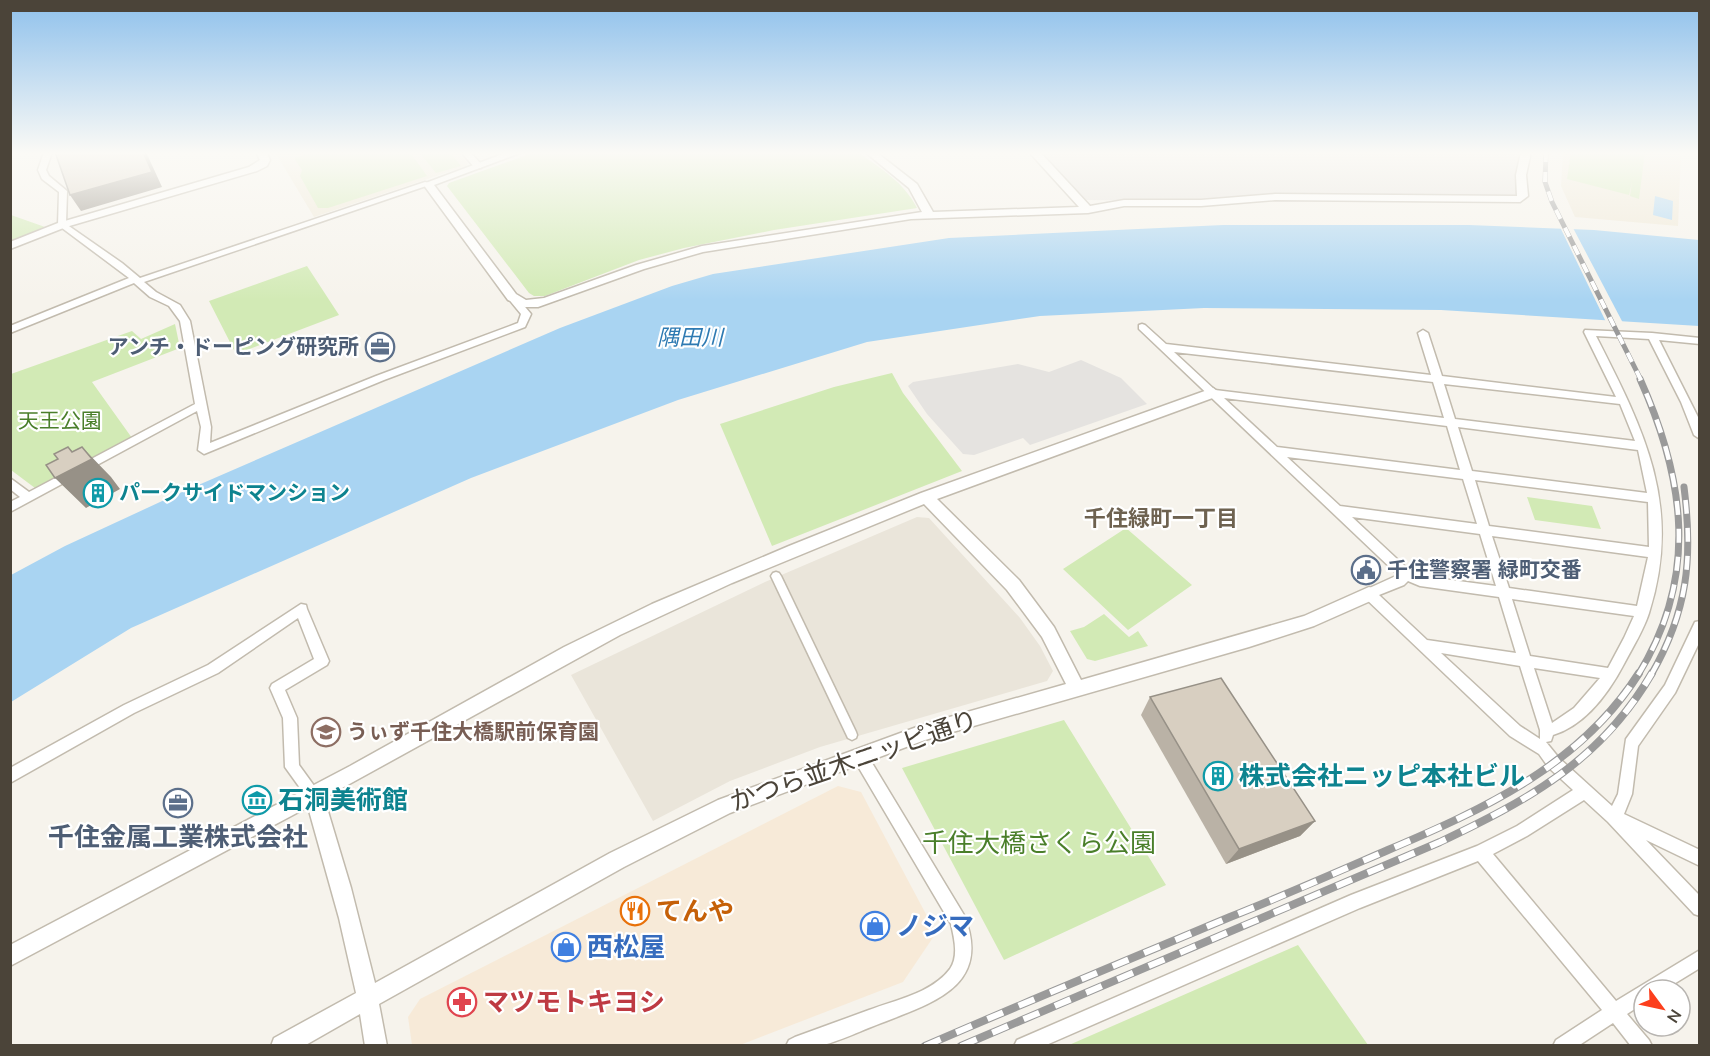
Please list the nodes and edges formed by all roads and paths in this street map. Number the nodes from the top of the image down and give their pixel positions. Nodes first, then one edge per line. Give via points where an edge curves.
1 (63, 201) edge
2 (143, 201) edge
3 (376, 201) edge
4 (441, 201) edge
5 (921, 201) edge
6 (1080, 201) edge
7 (1222, 201) edge
8 (1088, 210) junction
9 (929, 215) junction
10 (62, 225) junction
11 (10, 246) edge
12 (138, 280) junction
13 (512, 297) junction
14 (1142, 327) dead end
15 (10, 330) edge
16 (1423, 333) dead end
17 (1652, 336) junction
18 (1700, 340) edge
19 (1164, 347) junction
20 (1436, 378) junction
21 (1213, 393) junction
22 (1622, 401) junction
23 (1686, 402) junction
24 (1700, 404) edge
25 (201, 406) junction
26 (1450, 423) junction
27 (1700, 435) edge
28 (1641, 446) junction
29 (1272, 451) junction
30 (1466, 475) junction
31 (10, 482) edge
32 (31, 497) junction
33 (926, 497) junction
34 (1653, 498) junction
35 (10, 508) edge
36 (1336, 510) junction
37 (1484, 530) junction
38 (1655, 553) junction
39 (1406, 575) junction
40 (776, 576) dead end
41 (1504, 592) junction
42 (1369, 594) junction
43 (1643, 612) junction
44 (1699, 631) edge
45 (1425, 645) junction
46 (1526, 660) junction
47 (1611, 674) junction
48 (1077, 689) junction
49 (1547, 730) junction
50 (852, 735) dead end
51 (1544, 749) junction
52 (861, 758) junction
53 (10, 776) edge
54 (1585, 791) junction
55 (313, 794) junction
56 (1613, 816) junction
57 (1481, 852) junction
58 (1700, 858) edge
59 (1700, 908) edge
60 (10, 956) edge
61 (1700, 958) edge
62 (1668, 978) edge
63 (368, 997) junction
64 (1632, 1001) edge
65 (1614, 1012) junction
66 (1023, 1045) edge
67 (282, 1046) edge
68 (376, 1046) edge
69 (795, 1046) edge
70 (1562, 1046) edge
71 (1643, 1046) edge

1 - 10 street
2 - 10 street
3 - 12 street
4 - 13 street
5 - 9 street
6 - 8 street
7 - 8 street via 1112,204
8 - 9 street
9 - 13 street via 702,249 540,304 527,304
10 - 11 street
10 - 12 street
12 - 15 street
12 - 25 street via 147,291 175,304 185,321
13 - 25 street via 526,314 522,324 204,450 206,427
14 - 19 street
16 - 20 street
17 - 18 street
17 - 22 street via 1589,332
17 - 23 street
19 - 20 street
19 - 21 street
20 - 22 street
20 - 26 street
21 - 26 street
21 - 29 street
21 - 33 street
22 - 28 street
23 - 24 street
23 - 27 street
25 - 32 street
26 - 28 street
26 - 30 street
28 - 34 street
29 - 30 street
29 - 36 street
30 - 34 street
30 - 37 street
31 - 32 street
32 - 35 street
33 - 48 street via 1019,593 1048,632
33 - 55 street via 657,610 540,669
34 - 38 street via 1657,522
36 - 37 street
36 - 39 street
37 - 38 street
37 - 41 street
38 - 43 street via 1651,588
39 - 41 street via 1420,581
39 - 42 street
40 - 50 street
41 - 43 street
41 - 46 street
42 - 45 street
42 - 48 street, かつら並木ニッピ通り via 1308,621
43 - 47 street
44 - 56 street via 1670,689 1631,744 1625,794
45 - 46 street
45 - 51 street via 1515,731
46 - 47 street
46 - 49 street
47 - 49 street via 1565,724
48 - 52 street, かつら並木ニッピ通り via 925,732
49 - 51 street
51 - 54 street
52 - 63 street, かつら並木ニッピ通り via 725,806 617,860
52 - 69 street via 958,921 964,940 963,960 945,988
53 - 55 street via 129,709 213,669 301,609 322,661 277,688 290,718 292,767
54 - 56 street
54 - 57 street
55 - 60 street
55 - 63 street via 353,927
56 - 58 street
56 - 59 street
57 - 65 street
57 - 66 street
61 - 62 street
63 - 67 street, かつら並木ニッピ通り
63 - 68 street
64 - 65 street
65 - 70 street
65 - 71 street

